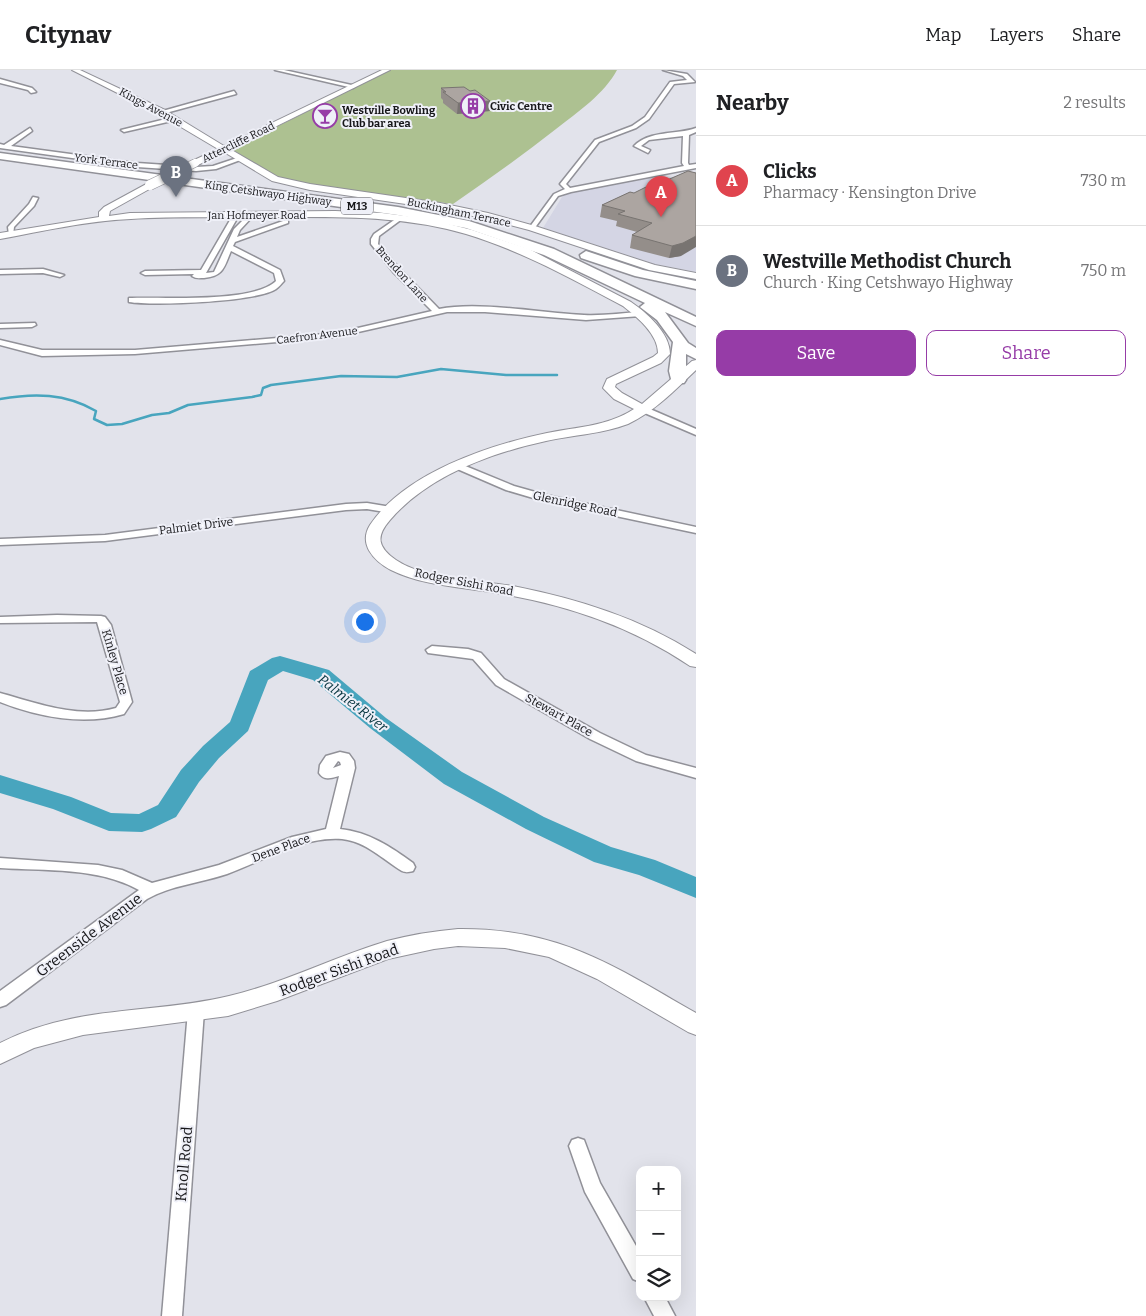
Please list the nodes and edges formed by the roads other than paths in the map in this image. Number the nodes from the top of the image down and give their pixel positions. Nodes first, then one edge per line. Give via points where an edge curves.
1 (75, 70) edge
2 (277, 70) edge
3 (387, 70) edge
4 (665, 70) edge
5 (679, 71) edge
6 (0, 82) edge
7 (694, 84) edge
8 (354, 86) junction
9 (33, 92) dead end
10 (234, 93) dead end
11 (162, 112) junction
12 (174, 119) junction
13 (30, 130) dead end
14 (124, 130) dead end
15 (696, 130) edge
16 (686, 134) junction
17 (210, 141) junction
18 (235, 143) junction
19 (1, 150) edge
20 (227, 150) junction
21 (648, 151) dead end
22 (250, 154) dead end
23 (207, 157) junction
24 (239, 158) junction
25 (227, 164) junction
26 (251, 165) junction
27 (696, 166) edge
28 (687, 167) junction
29 (569, 190) junction
30 (35, 198) dead end
31 (122, 200) junction
32 (110, 207) junction
33 (236, 215) junction
34 (251, 215) junction
35 (151, 216) junction
36 (104, 218) junction
37 (400, 218) junction
38 (286, 222) dead end
39 (60, 224) junction
40 (469, 226) junction
41 (532, 228) junction
42 (511, 232) junction
43 (11, 234) junction
44 (0, 236) edge
45 (230, 244) junction
46 (0, 272) edge
47 (145, 273) dead end
48 (60, 275) dead end
49 (159, 276) dead end
50 (696, 276) edge
51 (696, 284) edge
52 (132, 300) dead end
53 (436, 311) junction
54 (696, 313) edge
55 (641, 314) junction
56 (696, 322) edge
57 (32, 325) dead end
58 (0, 326) edge
59 (0, 342) edge
60 (680, 342) junction
61 (696, 354) edge
62 (696, 364) edge
63 (625, 375) junction
64 (678, 380) junction
65 (660, 395) junction
66 (643, 409) junction
67 (696, 432) edge
68 (458, 466) junction
69 (391, 510) junction
70 (696, 530) edge
71 (0, 542) edge
72 (0, 620) edge
73 (432, 650) dead end
74 (696, 662) edge
75 (0, 697) edge
76 (348, 768) dead end
77 (696, 774) edge
78 (332, 834) junction
79 (0, 863) edge
80 (408, 867) dead end
81 (150, 889) junction
82 (0, 1000) edge
83 (196, 1011) junction
84 (696, 1025) edge
85 (0, 1054) edge
86 (578, 1146) dead end
87 (636, 1265) edge
88 (656, 1301) edge
89 (172, 1316) edge
90 (665, 1316) edge

1 - 11 main road, Kings Avenue
2 - 8 street
3 - 8 main road, Attercliffe Road
4 - 5 street
5 - 7 street
6 - 9 street
7 - 29 street via 672,83 647,118 595,143 563,184
8 - 18 main road, Attercliffe Road
10 - 11 street
11 - 12 main road, Kings Avenue
12 - 14 street
12 - 17 main road, Kings Avenue
13 - 19 street
15 - 16 street
16 - 21 street via 650,138 637,146
16 - 28 street
17 - 18 main road
17 - 20 main road, Kings Avenue
18 - 20 main road, Attercliffe Road
19 - 25 street, York Terrace via 165,167 205,169
19 - 40 highway, King Cetshwayo Highway / M13 via 398,211
19 - 42 highway, King Cetshwayo Highway / M13 via 42,159 390,206
20 - 22 main road
20 - 23 main road, Attercliffe Road
20 - 24 main road, Buckingham Terrace
23 - 24 main road
23 - 31 main road, Attercliffe Road, bridge
24 - 25 street, York Terrace
24 - 26 main road, Buckingham Terrace
25 - 26 main road
26 - 41 main road, Buckingham Terrace via 271,178 290,183 440,206
27 - 28 street
28 - 29 street
29 - 41 street via 555,196
30 - 43 street via 11,227
31 - 32 main road, Attercliffe Road
31 - 35 main road via 122,210
32 - 36 main road via 104,212
32 - 39 main road, Attercliffe Road
33 - 34 main road, Jan Hofmeyer Road
33 - 35 main road, Jan Hofmeyer Road
33 - 47 street via 204,271
34 - 37 main road, Jan Hofmeyer Road via 342,214
34 - 45 street via 238,228
35 - 36 main road, Jan Hofmeyer Road
36 - 39 main road, Jan Hofmeyer Road
37 - 53 street, Brendon Lane via 376,236 375,244 396,271
37 - 55 main road, Jan Hofmeyer Road via 469,232 526,252
38 - 45 street
39 - 43 main road, Jan Hofmeyer Road
40 - 56 highway, King Cetshwayo Highway / M13 via 549,252
40 - 60 highway via 543,253 643,304 662,317
41 - 50 main road, Buckingham Terrace via 653,268
42 - 51 highway via 640,273
42 - 54 highway, King Cetshwayo Highway / M13 via 561,251
43 - 44 main road, Jan Hofmeyer Road
45 - 49 street via 215,274
45 - 52 street via 276,272 280,281 278,286 266,292 239,297
46 - 48 street via 43,271
53 - 55 street, Caefron Avenue via 472,309 586,318
53 - 59 street, Caefron Avenue via 345,333 116,353 48,353
55 - 63 main road, Jan Hofmeyer Road via 664,346 664,354
57 - 58 street
60 - 61 highway
60 - 64 highway via 680,358 675,370
62 - 64 main road, Rodger Sishi Road
63 - 65 main road via 621,385 626,390 641,395
63 - 66 main road, Jan Hofmeyer Road via 611,382 609,388
64 - 65 main road, Rodger Sishi Road
65 - 66 main road, Rodger Sishi Road
66 - 67 street
66 - 68 main road, Rodger Sishi Road via 604,427 516,444
68 - 69 main road, Rodger Sishi Road
68 - 70 street, Glenridge Road via 544,498
69 - 71 street, Palmiet Drive via 346,507 105,538
69 - 74 main road, Rodger Sishi Road via 375,528 373,543 383,558 398,567 426,576 544,597 598,611 646,631
72 - 75 street, Kinley Place via 101,619 126,702 120,712 99,715 42,710
73 - 77 street, Stewart Place via 468,652 477,656 500,682 595,736 649,761
76 - 78 street
78 - 80 street, Dene Place via 374,844
78 - 81 street, Dene Place via 307,838 232,866
79 - 81 street, Greenside Avenue via 101,871 130,878
81 - 82 street, Greenside Avenue
83 - 84 main road, Rodger Sishi Road via 270,994 412,944 442,939 500,938 522,941 573,957
83 - 85 main road, Rodger Sishi Road via 68,1027
83 - 89 street, Knoll Road
86 - 87 street via 592,1186
88 - 90 street

